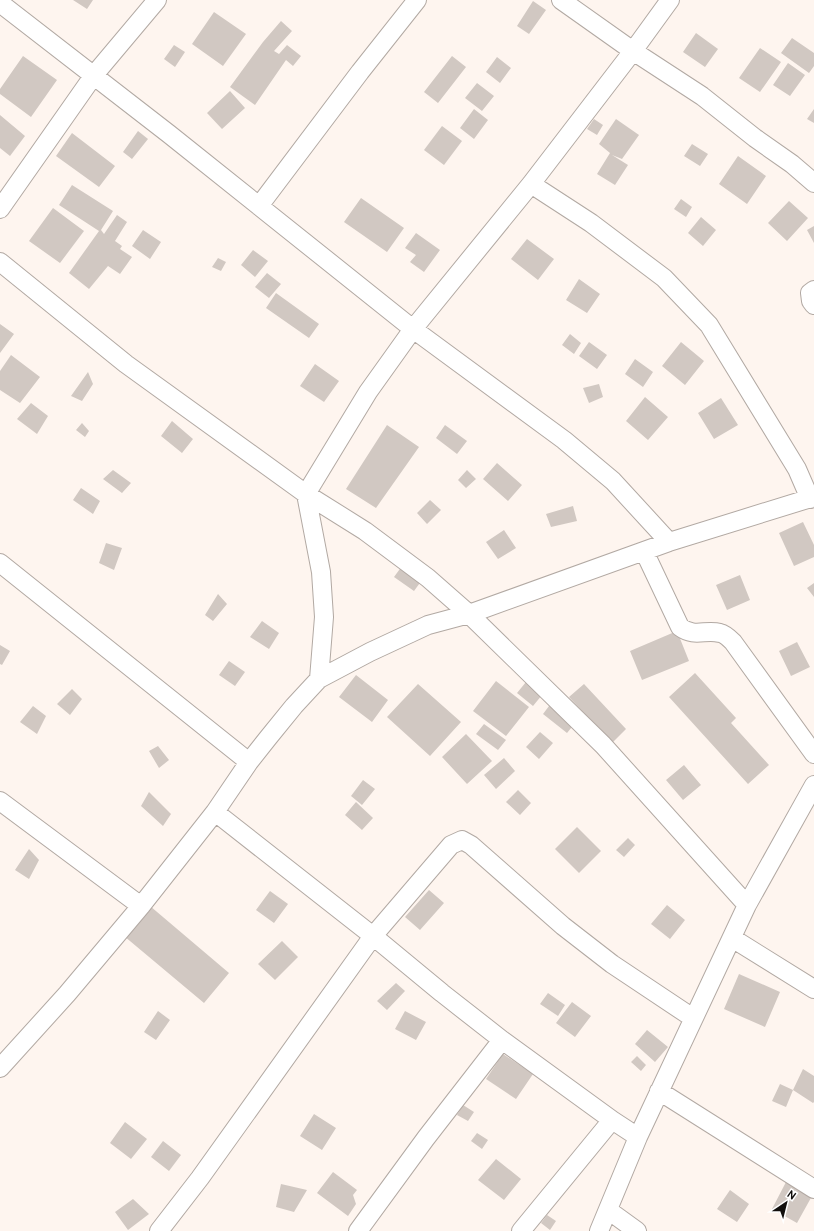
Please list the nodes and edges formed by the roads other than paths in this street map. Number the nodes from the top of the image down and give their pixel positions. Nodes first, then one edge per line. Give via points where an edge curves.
1 (157, 0) edge
2 (416, 0) edge
3 (561, 0) edge
4 (670, 0) edge
5 (0, 3) edge
6 (633, 51) junction
7 (94, 75) junction
8 (814, 183) edge
9 (531, 184) junction
10 (259, 206) junction
11 (0, 209) edge
12 (0, 262) edge
13 (814, 290) edge
14 (814, 305) edge
15 (413, 329) junction
16 (306, 494) junction
17 (812, 498) edge
18 (669, 542) junction
19 (644, 551) junction
20 (0, 563) edge
21 (469, 614) junction
22 (319, 679) junction
23 (814, 754) edge
24 (249, 762) junction
25 (814, 785) edge
26 (2, 805) edge
27 (216, 812) junction
28 (747, 905) junction
29 (141, 906) junction
30 (372, 936) junction
31 (732, 938) junction
32 (814, 989) edge
33 (693, 1018) junction
34 (502, 1040) junction
35 (0, 1068) edge
36 (659, 1091) junction
37 (612, 1120) junction
38 (638, 1137) junction
39 (814, 1189) edge
40 (608, 1210) junction
41 (159, 1231) edge
42 (358, 1231) edge
43 (521, 1231) edge
44 (600, 1231) edge
45 (637, 1231) edge

1 - 7 street
2 - 10 street
3 - 6 street
4 - 6 street
5 - 7 street
6 - 8 street via 702,96
6 - 9 street
7 - 10 street
7 - 11 street
9 - 15 street
9 - 17 street via 591,222 664,278 709,325
10 - 15 street
12 - 16 street via 126,364
13 - 14 street via 810,293
15 - 16 street via 368,392
15 - 18 street via 564,440 613,481
16 - 21 street via 377,540 428,578
16 - 22 street via 322,572 324,617
17 - 18 street
18 - 19 street
19 - 21 street
19 - 23 street via 680,627 691,633 719,633 727,636
20 - 24 street
21 - 22 street via 428,625
21 - 28 street via 603,745
22 - 24 street
24 - 27 street
25 - 28 street
26 - 29 street
27 - 29 street
27 - 30 street
28 - 31 street
29 - 35 street
30 - 33 street via 451,845 462,840 612,964
30 - 34 street
30 - 41 street via 200,1178
31 - 32 street
31 - 33 street
33 - 36 street
34 - 37 street
34 - 42 street
36 - 38 street
36 - 39 street
37 - 38 street
37 - 43 street
38 - 40 street
40 - 44 street
40 - 45 street

